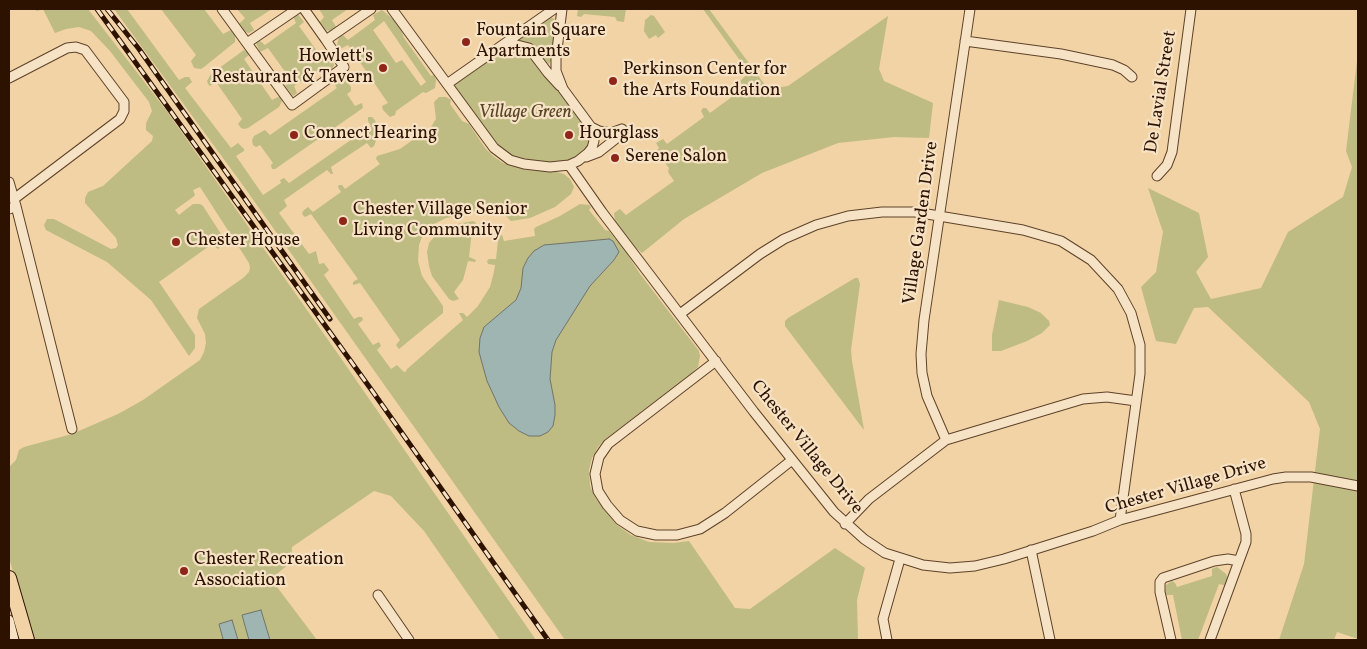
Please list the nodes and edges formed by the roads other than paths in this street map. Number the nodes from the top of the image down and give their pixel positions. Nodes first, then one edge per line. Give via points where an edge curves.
1 (222, 9) edge
2 (297, 9) edge
3 (304, 9) edge
4 (370, 9) edge
5 (392, 9) edge
6 (554, 9) edge
7 (562, 9) edge
8 (970, 9) edge
9 (1191, 9) edge
10 (326, 40) junction
11 (965, 41) junction
12 (247, 43) junction
13 (494, 50) junction
14 (1132, 77) dead end
15 (9, 78) edge
16 (447, 84) junction
17 (563, 90) junction
18 (591, 128) junction
19 (583, 158) junction
20 (569, 165) junction
21 (1157, 176) dead end
22 (9, 182) edge
23 (13, 205) edge
24 (940, 216) junction
25 (680, 314) junction
26 (716, 361) junction
27 (1136, 401) junction
28 (72, 429) dead end
29 (946, 440) junction
30 (792, 460) junction
31 (1358, 486) edge
32 (1234, 489) junction
33 (1120, 520) junction
34 (845, 524) junction
35 (1031, 550) junction
36 (900, 559) junction
37 (1239, 561) junction
38 (9, 578) edge
39 (378, 595) dead end
40 (9, 620) edge
41 (14, 640) edge
42 (27, 640) edge
43 (409, 640) edge
44 (888, 640) edge
45 (1050, 640) edge
46 (1171, 640) edge
47 (1210, 640) edge

1 - 12 street
2 - 12 street
3 - 10 street
4 - 10 street
5 - 16 street
6 - 13 street
7 - 17 street via 556,66
8 - 11 street, Village Garden Drive
9 - 21 street, De Lavial Street via 1172,152 1167,165
10 - 12 street via 344,67 292,105
11 - 14 street via 1061,54 1113,65
11 - 24 street, Village Garden Drive
13 - 16 street
13 - 17 street via 517,45 529,48
15 - 23 street via 67,48 76,47 85,50 124,102 120,119
16 - 20 street via 485,137 510,160 536,166
17 - 18 street
18 - 19 street via 594,134 592,148
18 - 19 street via 611,133 622,129 618,137 599,152
19 - 20 street
20 - 25 street, Chester Village Drive
22 - 23 street
23 - 28 street
24 - 25 street via 882,212 848,216 816,225 760,254
24 - 27 street via 1032,233 1061,242 1091,260 1118,289 1131,313 1140,345
24 - 29 street, Village Garden Drive via 921,354 927,396
25 - 26 street, Chester Village Drive
26 - 30 street, Chester Village Drive
26 - 30 street via 608,444 599,457 595,474 598,490 607,505 620,520 637,531 677,535 700,529 725,513
27 - 29 street via 1083,398
27 - 33 street
29 - 34 street via 869,499
30 - 34 street, Chester Village Drive
31 - 32 street, Chester Village Drive via 1299,476
32 - 33 street, Chester Village Drive
32 - 37 street via 1246,537
33 - 35 street, Chester Village Drive
34 - 36 street, Chester Village Drive via 864,540
35 - 36 street, Chester Village Drive via 975,566 950,568
35 - 45 street
36 - 44 street via 883,619
37 - 46 street via 1214,561 1163,578 1160,592
37 - 47 street
38 - 42 main road
39 - 43 street
40 - 41 street

